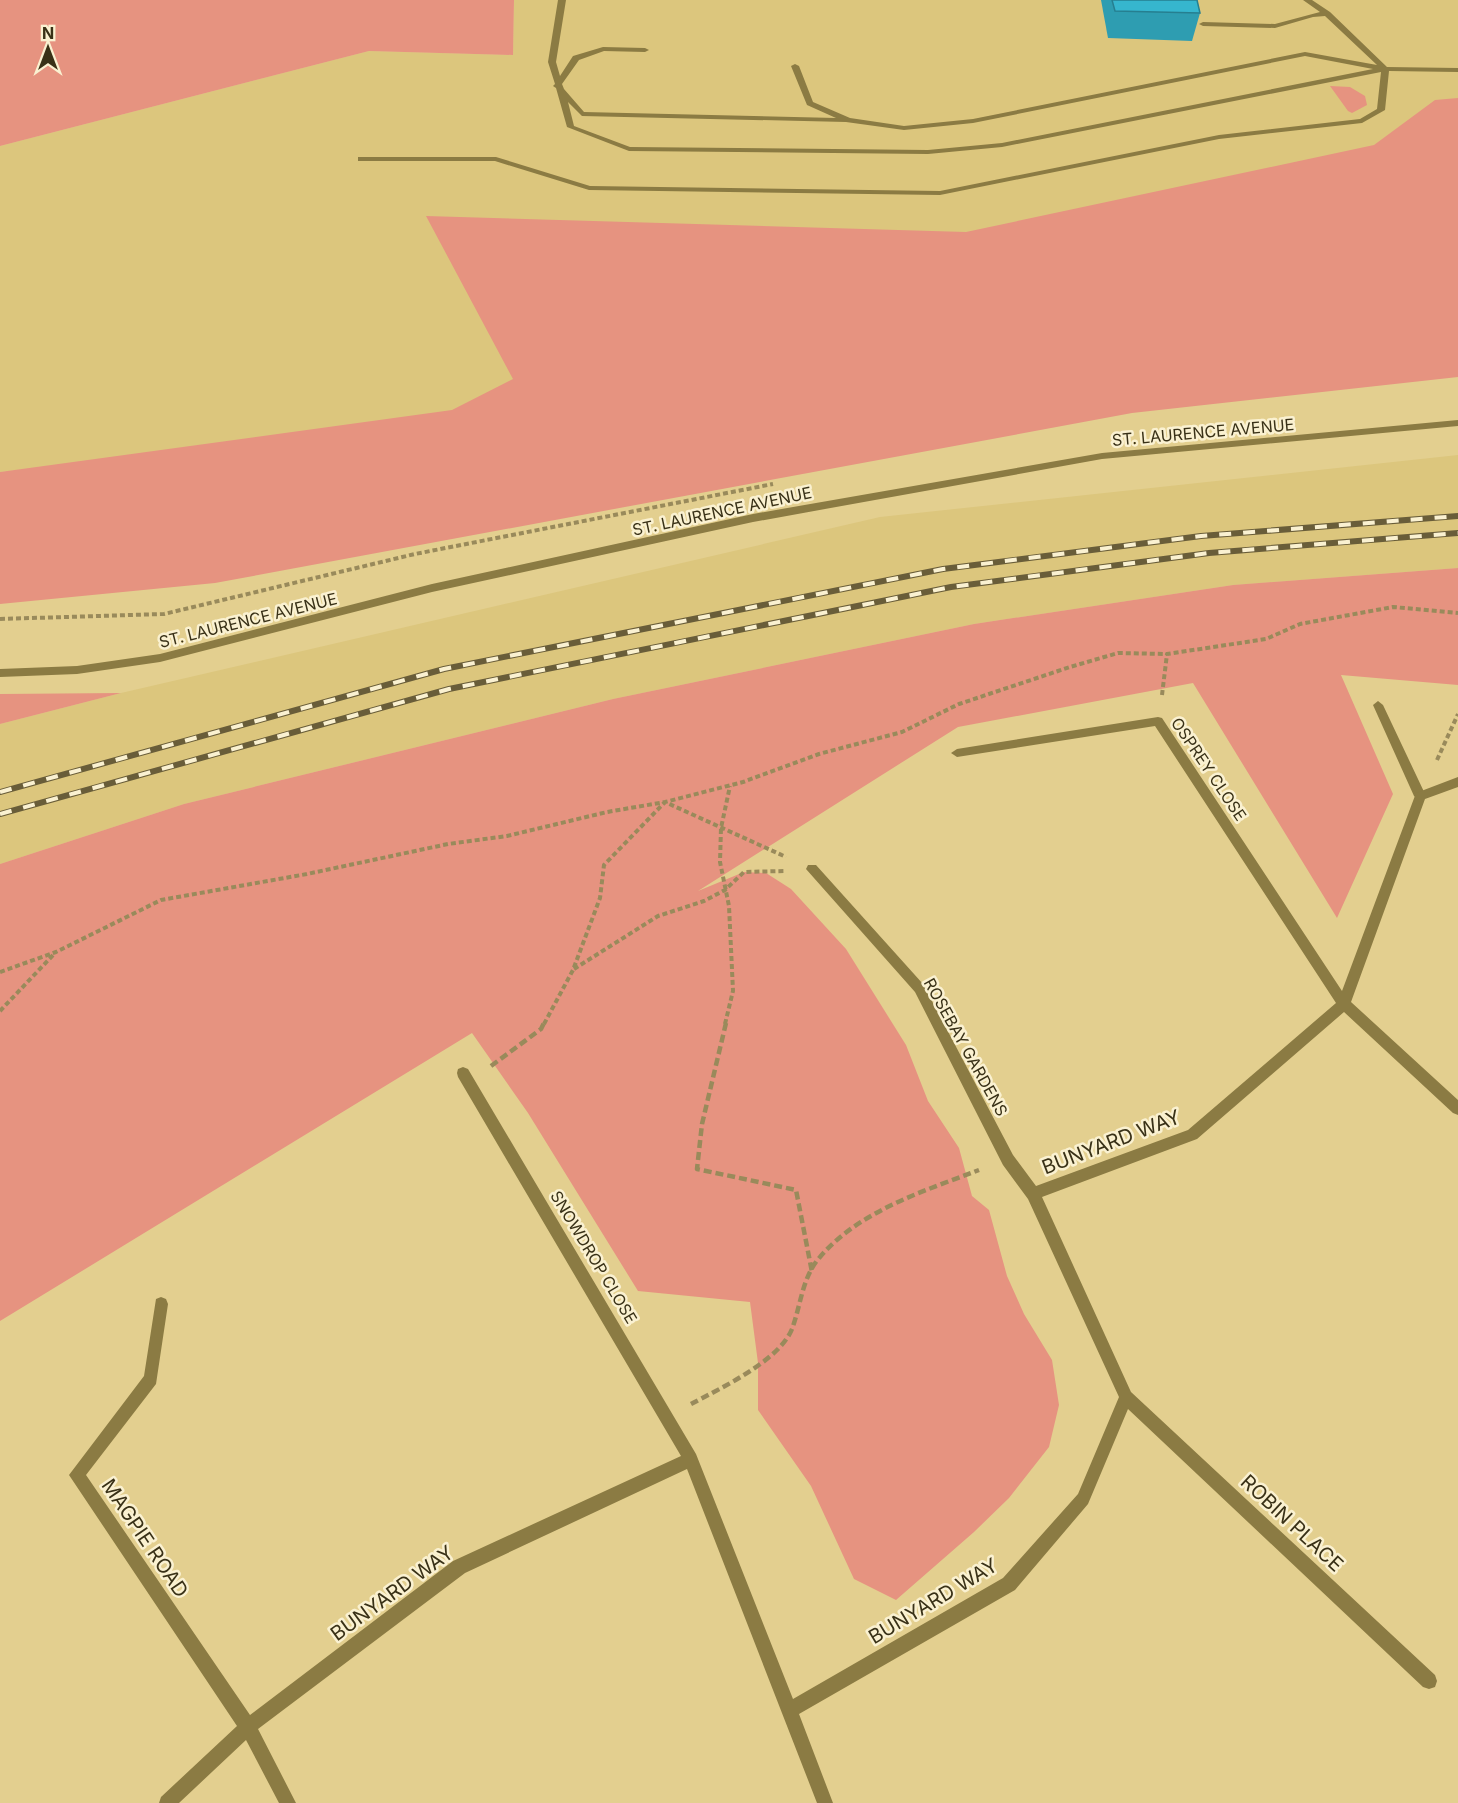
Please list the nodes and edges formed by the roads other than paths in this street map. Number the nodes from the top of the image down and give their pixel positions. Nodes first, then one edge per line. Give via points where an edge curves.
1 (561, 0) edge
2 (1307, 0) edge
3 (1327, 14) junction
4 (1203, 24) dead end
5 (645, 50) dead end
6 (795, 66) dead end
7 (1385, 69) junction
8 (1458, 70) edge
9 (557, 86) junction
10 (848, 120) junction
11 (361, 159) dead end
12 (1458, 423) edge
13 (0, 673) edge
14 (1378, 705) dead end
15 (957, 753) dead end
16 (1458, 782) edge
17 (1420, 796) junction
18 (812, 869) road end
19 (1344, 1004) junction
20 (466, 1078) road end
21 (1458, 1109) edge
22 (1033, 1194) junction
23 (161, 1304) dead end
24 (1126, 1397) junction
25 (691, 1459) junction
26 (1429, 1681) dead end
27 (789, 1710) junction
28 (248, 1727) junction
29 (167, 1803) edge
30 (288, 1803) edge
31 (825, 1803) edge

1 - 9 street via 552,63
2 - 3 street
3 - 4 street via 1275,26
3 - 7 street
5 - 9 street via 603,49 576,58
6 - 10 street via 810,102
7 - 8 street
7 - 9 street via 1002,145 928,152 629,149 571,127
7 - 10 street via 1305,54 973,122 904,128
7 - 11 street via 1381,110 1362,122 1219,137 940,193 589,188 496,159
9 - 10 street via 582,114
12 - 13 street, ST. LAURENCE AVENUE via 1102,456 753,518 432,588 160,658 77,670
14 - 17 street
15 - 19 street, OSPREY CLOSE via 1158,722
16 - 17 street
17 - 19 street, BUNYARD WAY
18 - 22 street, ROSEBAY GARDENS via 918,988 1008,1160
19 - 21 street, OSPREY CLOSE
19 - 22 street, BUNYARD WAY via 1192,1135
20 - 25 street, SNOWDROP CLOSE
22 - 24 street, BUNYARD WAY
23 - 28 street, MAGPIE ROAD via 151,1379 77,1475
24 - 26 street, ROBIN PLACE
24 - 27 street, BUNYARD WAY via 1083,1499 1009,1584
25 - 27 street
25 - 28 street, BUNYARD WAY via 459,1567
27 - 31 street
28 - 29 street, BUNYARD WAY
28 - 30 street

